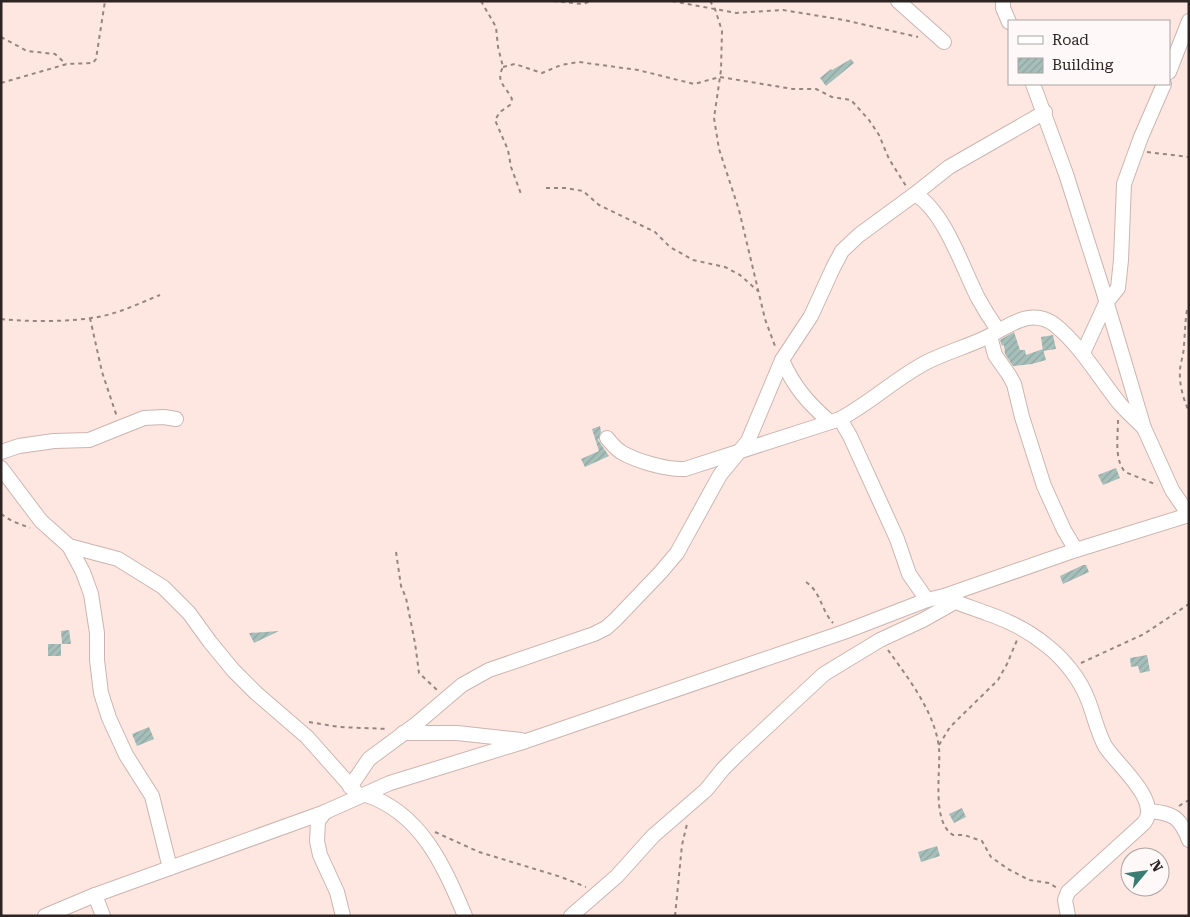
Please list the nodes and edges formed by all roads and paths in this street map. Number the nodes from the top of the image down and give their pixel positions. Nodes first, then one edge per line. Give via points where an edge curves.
1 (105, 1) edge
2 (481, 1) edge
3 (553, 1) edge
4 (591, 1) edge
5 (672, 1) edge
6 (710, 1) edge
7 (898, 1) edge
8 (582, 2) edge
9 (1002, 3) edge
10 (715, 9) junction
11 (1008, 20) edge
12 (1189, 21) edge
13 (1, 36) edge
14 (944, 42) joint
15 (67, 64) junction
16 (503, 67) junction
17 (1170, 69) edge
18 (720, 77) junction
19 (1, 83) edge
20 (1033, 85) edge
21 (1164, 85) edge
22 (1045, 112) junction
23 (1135, 151) junction
24 (1189, 157) edge
25 (546, 188) dead end
26 (521, 194) dead end
27 (915, 194) junction
28 (758, 292) junction
29 (160, 295) dead end
30 (1106, 303) junction
31 (1187, 310) dead end
32 (1, 318) edge
33 (90, 318) junction
34 (994, 333) junction
35 (1082, 353) junction
36 (782, 360) junction
37 (1119, 403) junction
38 (1189, 412) edge
39 (176, 419) dead end
40 (835, 421) junction
41 (120, 427) junction
42 (1144, 428) junction
43 (607, 438) dead end
44 (741, 451) junction
45 (1, 452) edge
46 (1, 468) edge
47 (1172, 490) junction
48 (1, 514) edge
49 (1189, 515) edge
50 (52, 530) junction
51 (69, 546) junction
52 (1076, 550) junction
53 (396, 552) dead end
54 (806, 582) dead end
55 (949, 599) junction
56 (927, 600) junction
57 (1189, 604) edge
58 (1022, 629) junction
59 (844, 632) junction
60 (880, 640) junction
61 (1070, 669) junction
62 (446, 700) junction
63 (307, 721) dead end
64 (403, 734) junction
65 (526, 741) junction
66 (939, 746) junction
67 (350, 787) junction
68 (364, 796) junction
69 (1149, 811) junction
70 (325, 812) junction
71 (687, 822) dead end
72 (429, 829) dead end
73 (1189, 840) edge
74 (170, 868) junction
75 (598, 892) junction
76 (95, 895) junction
77 (1065, 900) junction
78 (45, 916) edge
79 (103, 916) edge
80 (343, 916) edge
81 (465, 916) edge
82 (571, 916) edge
83 (675, 916) edge
84 (1068, 916) edge

1 - 15 path via 96,59 89,64
2 - 16 path via 496,27
3 - 8 path
4 - 8 path
5 - 10 path
6 - 10 path
7 - 14 street
9 - 11 street
10 - 14 path via 736,13 783,10
10 - 18 path via 722,30
12 - 17 street
13 - 15 path via 27,51 55,54
15 - 19 path
16 - 18 path via 515,64 542,73 579,62 638,70 694,84
16 - 26 path via 500,79 511,96 511,103 495,120
18 - 27 path via 793,89 816,89 832,97 851,100 880,135 894,168
18 - 28 path via 714,118 719,149 739,210
20 - 22 street
21 - 23 street
22 - 27 street via 949,167
22 - 30 street
23 - 24 path
23 - 30 street via 1124,184 1118,288
25 - 28 path via 583,191 599,206 655,232 670,248 693,260 725,267 740,275
27 - 34 street via 929,204 941,222
27 - 36 street via 842,250 803,331
28 - 36 path
29 - 33 path via 117,312
30 - 35 street
30 - 42 street
31 - 38 path via 1180,381
32 - 33 path
33 - 41 path via 102,372
34 - 35 street via 1017,321 1044,320 1054,324
34 - 40 street via 926,363 857,410
34 - 52 street via 995,356 1014,384 1044,486
35 - 37 street
36 - 40 street via 808,403
36 - 44 street
37 - 42 street
37 - 47 path via 1118,450 1122,468 1131,475
39 - 41 street via 144,418
40 - 44 street
40 - 56 street via 850,436 909,574
41 - 45 street via 89,440 54,441
42 - 47 street
43 - 44 street via 621,452 674,470 685,470
44 - 62 street via 720,475 677,553 606,628 488,670 462,685
46 - 50 street
47 - 49 street
48 - 50 path via 30,528
49 - 52 street
50 - 51 street
51 - 67 street via 118,558 163,587 189,612 233,670 307,737
51 - 74 street via 91,594 101,693 126,756 152,796
52 - 55 street
53 - 62 path via 419,673
54 - 59 path via 818,593 827,615
55 - 56 street
55 - 58 street
55 - 60 street via 923,620
56 - 59 street
57 - 61 path via 1144,634
58 - 61 street via 1048,646
58 - 66 path via 998,680 950,727
59 - 65 street
60 - 66 path via 916,692 933,725
60 - 75 street via 817,680
61 - 69 street via 1086,696 1105,746 1131,777
62 - 64 street
63 - 64 path via 338,727 390,729
64 - 65 street via 456,733
64 - 67 street via 369,759
65 - 68 street via 390,783
66 - 77 path via 940,805 947,830 953,835 964,834 982,841 995,861 1030,880 1054,885
67 - 68 street
68 - 70 street
68 - 81 street via 383,801 421,832 450,880
69 - 73 street via 1178,820
69 - 77 street via 1144,823 1069,890
70 - 74 street
70 - 80 street via 318,821 317,841 320,855 338,892
71 - 83 path
72 - 75 path via 479,852
74 - 76 street
75 - 82 street
76 - 78 street
76 - 79 street
77 - 84 street

